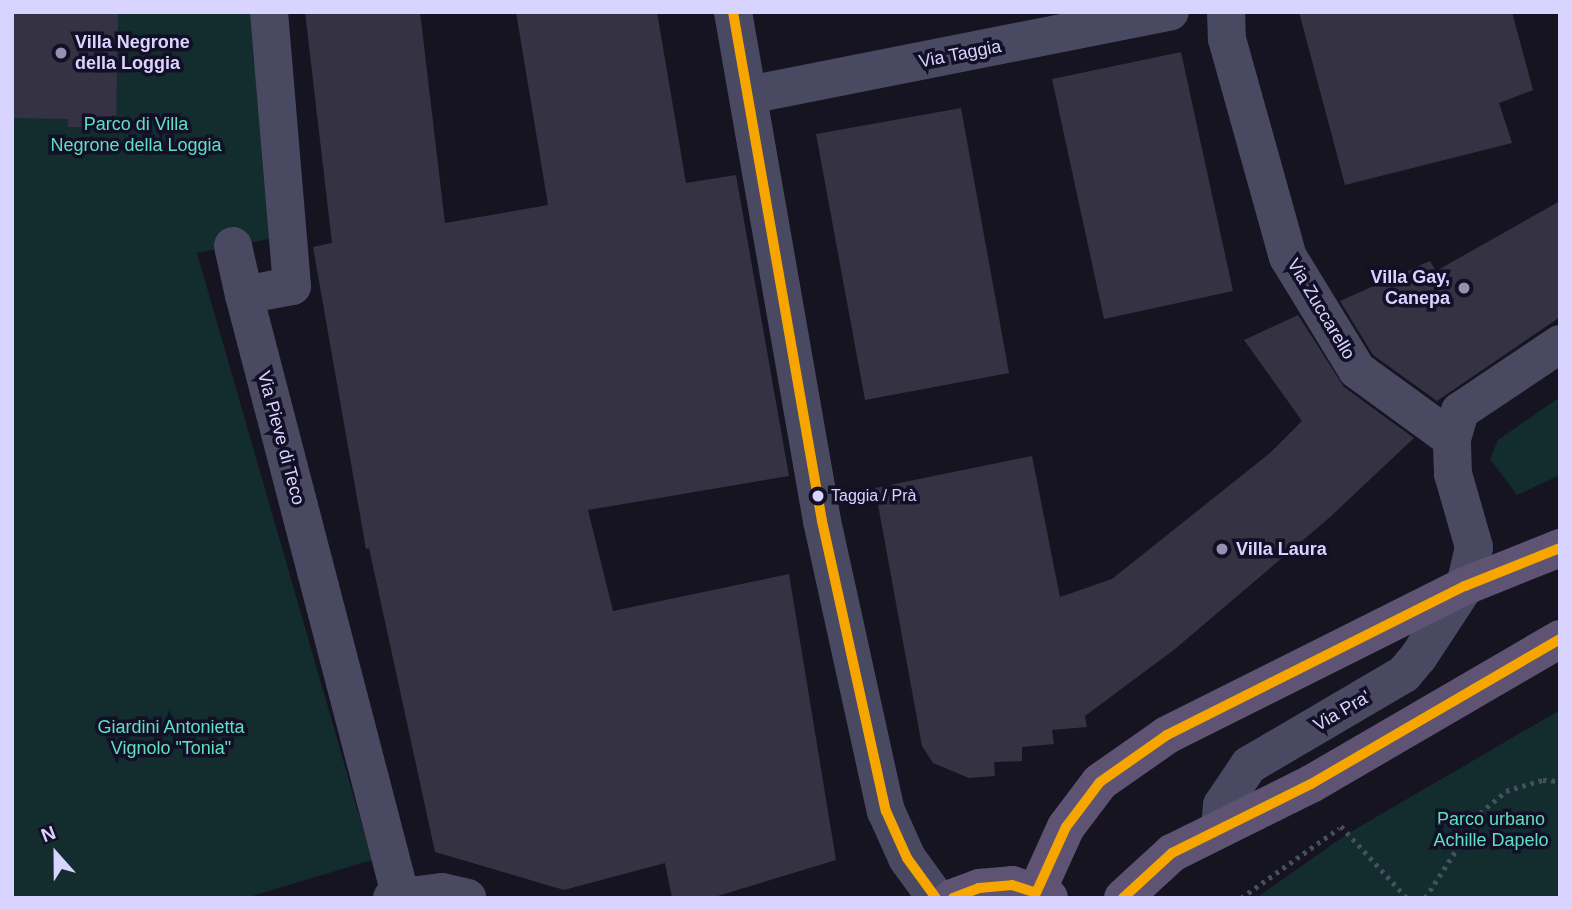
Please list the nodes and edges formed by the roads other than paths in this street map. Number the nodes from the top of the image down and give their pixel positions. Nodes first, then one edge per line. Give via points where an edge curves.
1 (269, 12) edge
2 (733, 12) edge
3 (1170, 12) edge
4 (1226, 12) edge
5 (749, 95) junction
6 (233, 246) dead end
7 (244, 295) junction
8 (1560, 344) edge
9 (1452, 439) junction
10 (1467, 526) junction
11 (1560, 548) edge
12 (1471, 580) junction
13 (1422, 610) junction
14 (1560, 639) edge
15 (1220, 828) junction
16 (1043, 895) edge
17 (396, 896) edge
18 (467, 898) edge
19 (936, 898) edge
20 (952, 898) edge
21 (1124, 898) edge

1 - 7 street via 292,286
2 - 5 street
3 - 5 street, Via Taggia
4 - 9 street, Via Zuccarello via 1227,39 1288,257 1357,370
5 - 19 street via 822,521 886,811 907,858
6 - 7 street, Via Pieve di Teco
7 - 17 street, Via Pieve di Teco
8 - 9 street via 1460,411
9 - 10 street via 1453,474
10 - 12 street via 1474,547
10 - 13 street via 1463,548
11 - 12 main road
12 - 13 main road
12 - 15 street, Via Pra' via 1404,674 1249,765 1222,805
13 - 16 main road via 1167,736 1100,782 1066,827
14 - 15 main road via 1311,784
15 - 21 main road via 1172,853
16 - 20 main road via 1012,885 979,888
17 - 18 street via 442,891

